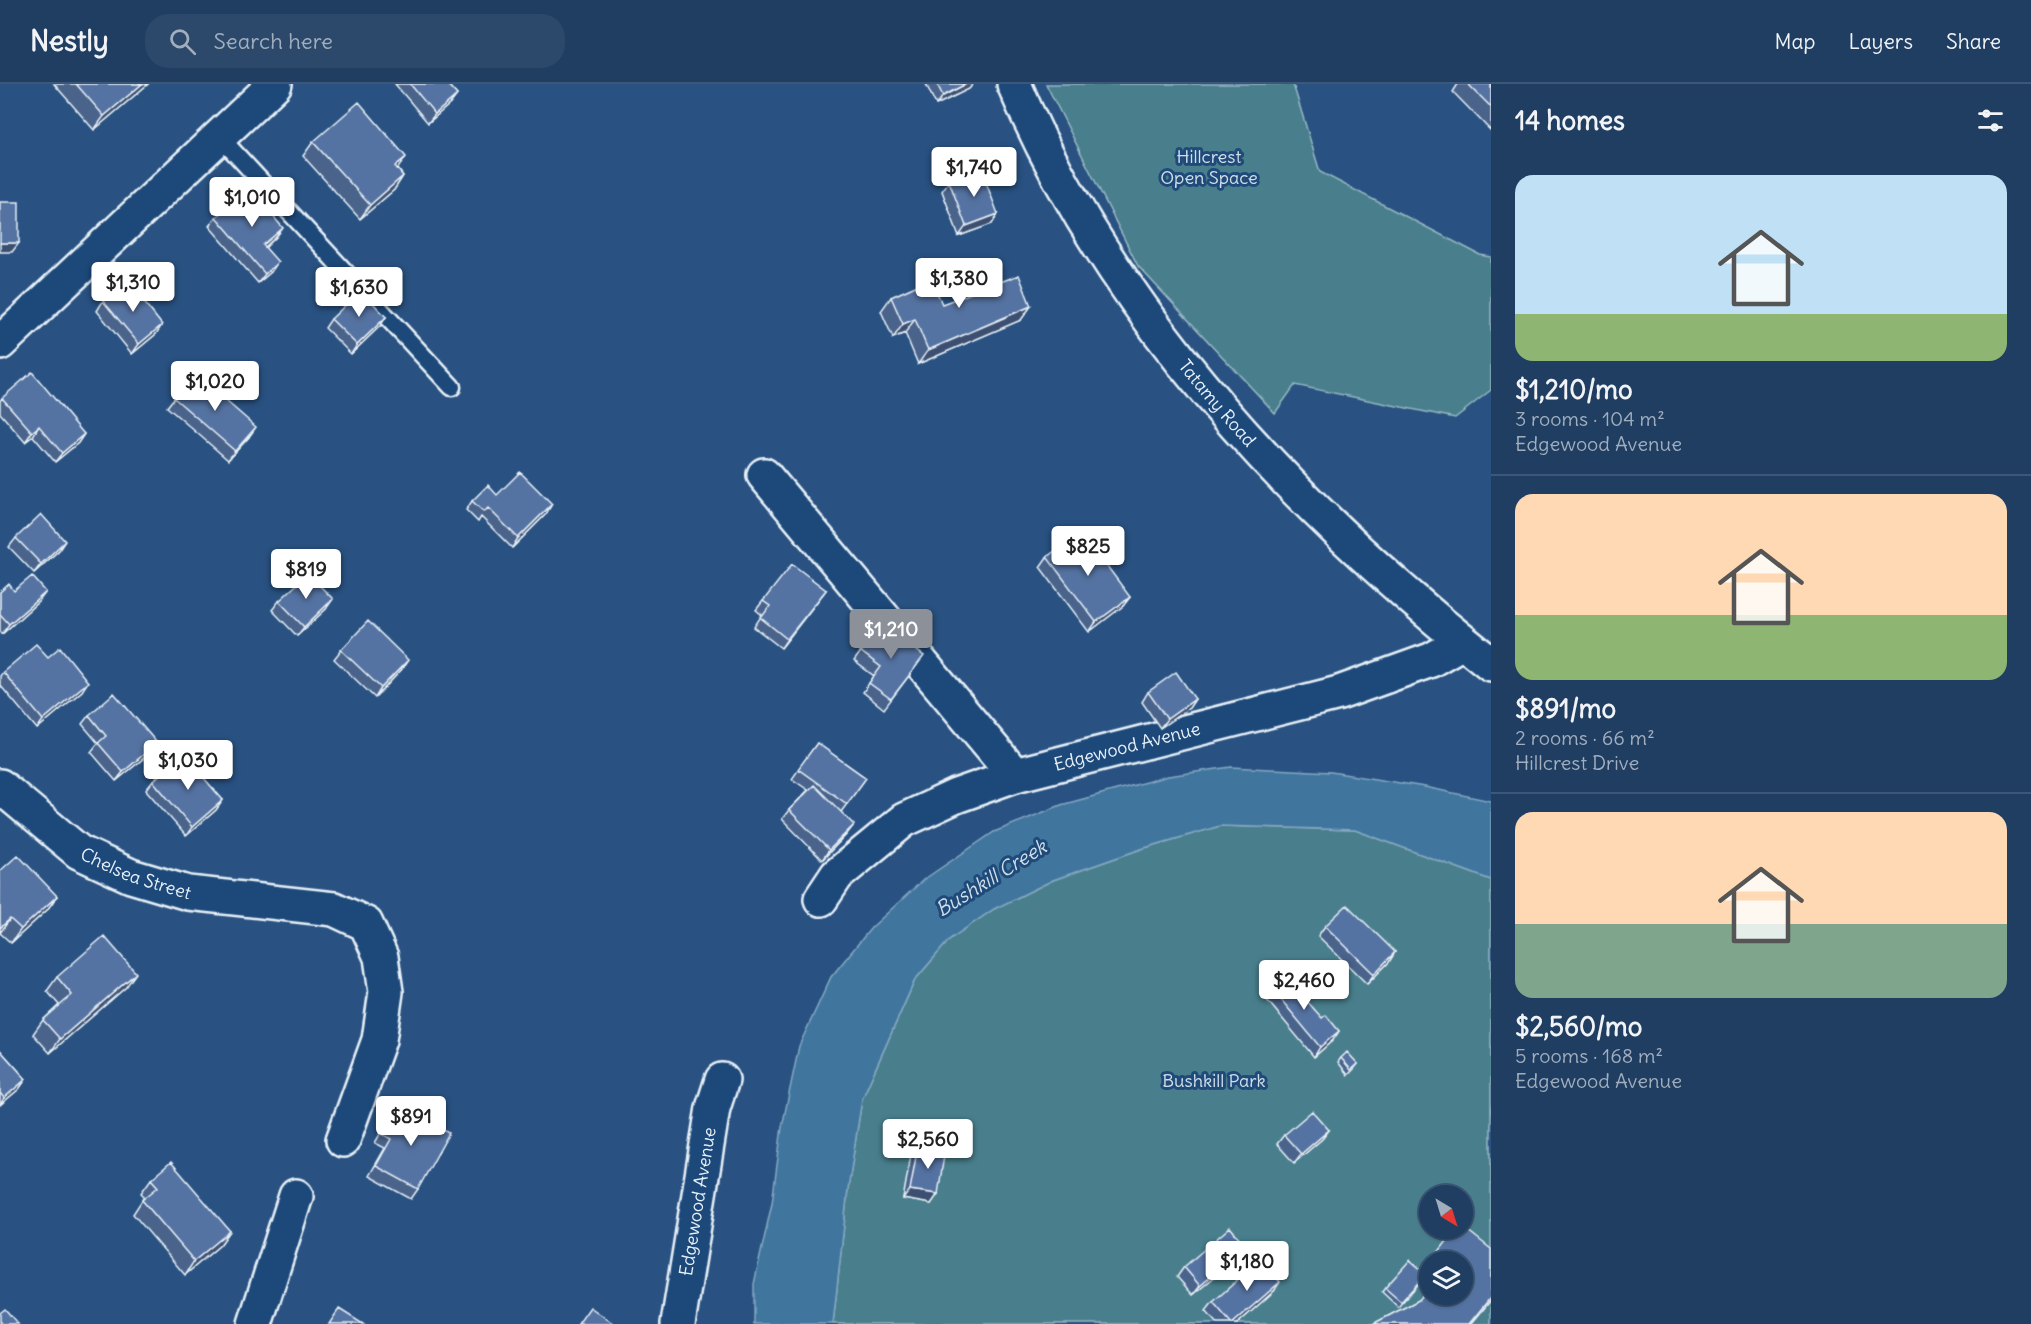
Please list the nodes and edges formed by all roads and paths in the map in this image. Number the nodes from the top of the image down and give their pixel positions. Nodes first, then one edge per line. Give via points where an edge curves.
1 (275, 84) edge
2 (1014, 84) edge
3 (219, 136) junction
4 (0, 343) edge
5 (452, 387) dead end
6 (764, 475) dead end
7 (1456, 637) junction
8 (1491, 664) edge
9 (1015, 775) junction
10 (0, 786) edge
11 (821, 899) dead end
12 (722, 1080) dead end
13 (343, 1140) dead end
14 (296, 1196) dead end
15 (255, 1324) edge
16 (678, 1324) edge

1 - 3 street
2 - 7 street, Tatamy Road via 1080,218 1178,357 1292,485
3 - 4 street
3 - 5 lane
6 - 9 street
7 - 8 street, Tatamy Road
7 - 9 street, Edgewood Avenue via 1452,648 1431,660 1340,693
9 - 11 street, Edgewood Avenue via 904,820 837,875
10 - 13 street, Chelsea Street via 79,852 131,876 188,893 334,909 366,924 381,957 386,992 379,1040
12 - 16 street, Edgewood Avenue via 713,1108
14 - 15 street

